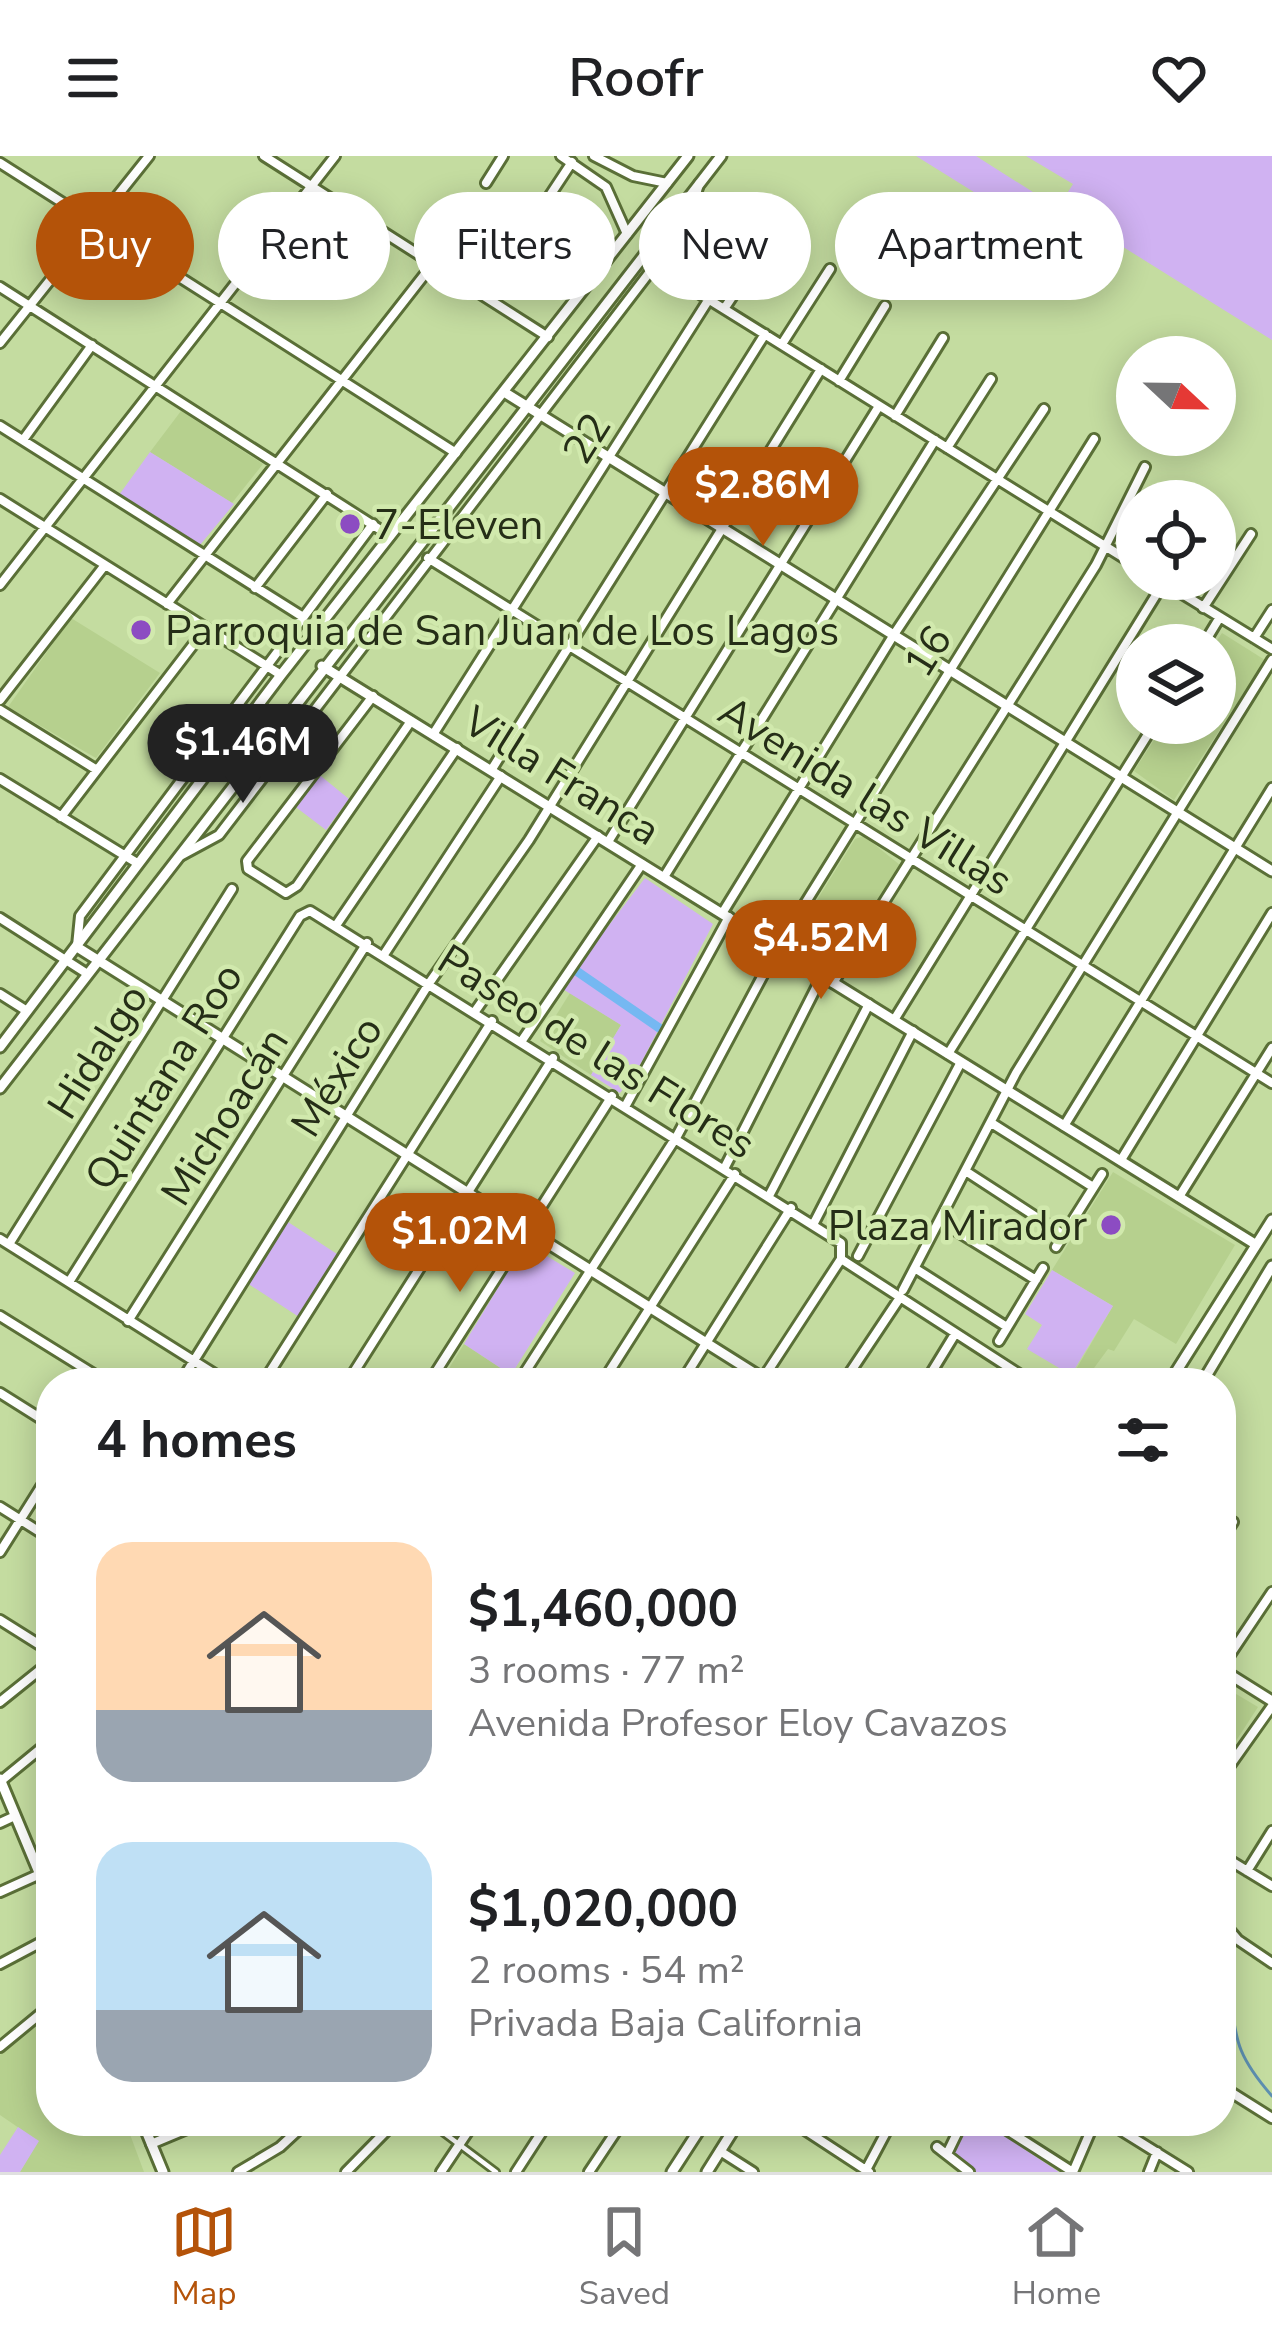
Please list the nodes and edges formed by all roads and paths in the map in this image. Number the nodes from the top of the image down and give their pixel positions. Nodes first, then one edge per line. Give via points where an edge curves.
1 (149, 156) edge
2 (264, 156) edge
3 (335, 156) edge
4 (503, 156) edge
5 (561, 156) edge
6 (594, 156) edge
7 (688, 156) edge
8 (721, 156) edge
9 (572, 162) junction
10 (0, 163) edge
11 (486, 183) dead end
12 (667, 183) junction
13 (699, 184) junction
14 (312, 186) junction
15 (45, 192) edge
16 (120, 192) edge
17 (307, 192) edge
18 (552, 192) edge
19 (697, 192) edge
20 (627, 235) junction
21 (414, 250) edge
22 (830, 269) dead end
23 (0, 287) edge
24 (414, 287) edge
25 (639, 287) edge
26 (36, 297) edge
27 (220, 300) joint
28 (492, 300) edge
29 (708, 300) edge
30 (711, 300) edge
31 (729, 300) edge
32 (29, 306) junction
33 (885, 306) dead end
34 (724, 308) junction
35 (765, 334) junction
36 (548, 337) junction
37 (943, 338) dead end
38 (0, 343) edge
39 (782, 344) junction
40 (92, 346) junction
41 (821, 369) junction
42 (342, 378) junction
43 (992, 379) dead end
44 (839, 381) junction
45 (154, 384) junction
46 (504, 392) junction
47 (527, 405) junction
48 (879, 406) junction
49 (1044, 409) dead end
50 (540, 414) junction
51 (896, 416) junction
52 (0, 426) edge
53 (1094, 439) dead end
54 (22, 440) junction
55 (935, 440) junction
56 (947, 448) junction
57 (456, 453) junction
58 (610, 457) junction
59 (278, 461) junction
60 (1145, 467) dead end
61 (83, 477) junction
62 (996, 478) junction
63 (668, 493) junction
64 (327, 494) junction
65 (0, 499) edge
66 (1049, 511) junction
67 (373, 524) junction
68 (46, 527) junction
69 (723, 528) junction
70 (1251, 534) dead end
71 (390, 536) junction
72 (1105, 545) junction
73 (1116, 552) edge
74 (203, 554) junction
75 (428, 558) junction
76 (780, 564) junction
77 (105, 565) junction
78 (0, 585) edge
79 (255, 588) junction
80 (836, 600) junction
81 (1150, 600) edge
82 (1191, 600) edge
83 (167, 604) junction
84 (1203, 608) junction
85 (514, 610) junction
86 (1272, 610) edge
87 (302, 617) junction
88 (1220, 617) junction
89 (1216, 624) edge
90 (206, 628) junction
91 (892, 636) junction
92 (1254, 638) junction
93 (569, 646) junction
94 (1272, 650) edge
95 (1272, 660) edge
96 (265, 665) junction
97 (322, 666) junction
98 (950, 670) junction
99 (281, 675) junction
100 (338, 676) junction
101 (627, 681) junction
102 (373, 696) junction
103 (0, 700) edge
104 (1007, 705) junction
105 (0, 710) edge
106 (685, 717) junction
107 (412, 720) junction
108 (434, 733) junction
109 (1065, 741) junction
110 (1142, 744) edge
111 (457, 748) junction
112 (742, 753) junction
113 (97, 770) junction
114 (496, 773) junction
115 (1121, 777) junction
116 (0, 779) edge
117 (798, 788) junction
118 (1272, 788) edge
119 (550, 806) junction
120 (1178, 812) junction
121 (61, 817) junction
122 (855, 823) junction
123 (603, 839) junction
124 (1234, 848) junction
125 (124, 855) junction
126 (909, 856) junction
127 (175, 857) junction
128 (137, 863) junction
129 (642, 864) junction
130 (1272, 871) edge
131 (664, 877) junction
132 (232, 889) dead end
133 (968, 895) junction
134 (314, 912) joint
135 (1272, 914) edge
136 (726, 915) junction
137 (0, 918) edge
138 (337, 924) junction
139 (1025, 930) junction
140 (368, 943) junction
141 (77, 947) junction
142 (778, 947) junction
143 (385, 953) junction
144 (96, 959) junction
145 (67, 960) junction
146 (1083, 965) junction
147 (86, 973) junction
148 (828, 979) junction
149 (430, 982) junction
150 (0, 994) edge
151 (1141, 1001) junction
152 (164, 1003) junction
153 (869, 1004) junction
154 (476, 1010) junction
155 (27, 1012) junction
156 (894, 1020) junction
157 (492, 1021) junction
158 (913, 1031) junction
159 (1195, 1035) junction
160 (222, 1038) junction
161 (523, 1039) junction
162 (0, 1047) edge
163 (1272, 1048) edge
164 (948, 1054) junction
165 (553, 1058) junction
166 (961, 1062) junction
167 (1257, 1074) junction
168 (284, 1078) junction
169 (1272, 1083) edge
170 (0, 1088) edge
171 (1007, 1090) junction
172 (612, 1096) junction
173 (626, 1105) junction
174 (346, 1116) junction
175 (993, 1124) junction
176 (1064, 1126) junction
177 (677, 1136) junction
178 (406, 1156) junction
179 (1121, 1160) junction
180 (725, 1167) junction
181 (968, 1172) junction
182 (735, 1174) junction
183 (1102, 1174) dead end
184 (1093, 1187) junction
185 (466, 1194) junction
186 (770, 1195) junction
187 (1179, 1197) junction
188 (791, 1208) junction
189 (1272, 1220) edge
190 (942, 1222) junction
191 (814, 1223) junction
192 (527, 1230) junction
193 (1064, 1234) junction
194 (4, 1242) edge
195 (1256, 1244) junction
196 (1056, 1247) dead end
197 (858, 1256) dead end
198 (841, 1259) junction
199 (1272, 1266) edge
200 (1042, 1268) dead end
201 (916, 1269) junction
202 (589, 1270) junction
203 (1036, 1280) junction
204 (69, 1282) junction
205 (901, 1294) junction
206 (650, 1308) junction
207 (0, 1316) edge
208 (128, 1321) junction
209 (1007, 1327) junction
210 (955, 1334) junction
211 (998, 1341) dead end
212 (706, 1343) junction
213 (194, 1361) junction
214 (84, 1368) edge
215 (190, 1368) edge
216 (205, 1368) edge
217 (272, 1368) edge
218 (356, 1368) edge
219 (439, 1368) edge
220 (527, 1368) edge
221 (612, 1368) edge
222 (690, 1368) edge
223 (743, 1368) edge
224 (773, 1368) edge
225 (853, 1368) edge
226 (934, 1368) edge
227 (1009, 1368) edge
228 (1178, 1368) edge
229 (1211, 1368) edge
230 (0, 1393) edge
231 (36, 1416) edge
232 (36, 1495) edge
233 (0, 1507) edge
234 (21, 1520) junction
235 (36, 1530) edge
236 (0, 1552) edge
237 (1272, 1592) edge
238 (1, 1621) edge
239 (36, 1646) edge
240 (1236, 1646) edge
241 (36, 1670) edge
242 (1236, 1679) edge
243 (0, 1702) edge
244 (1272, 1703) edge
245 (36, 1752) edge
246 (1236, 1756) edge
247 (1, 1780) edge
248 (15, 1816) junction
249 (0, 1823) edge
250 (1272, 1831) edge
251 (36, 1865) edge
252 (1236, 1865) edge
253 (1247, 1871) junction
254 (36, 1876) edge
255 (1272, 1886) edge
256 (0, 1892) edge
257 (1236, 1938) edge
258 (36, 1945) edge
259 (1272, 1963) edge
260 (0, 1964) edge
261 (36, 2017) edge
262 (0, 2047) edge
263 (1236, 2096) edge
264 (1272, 2119) edge
265 (148, 2136) edge
266 (170, 2136) edge
267 (291, 2136) edge
268 (381, 2136) edge
269 (447, 2136) edge
270 (465, 2136) edge
271 (539, 2136) edge
272 (612, 2136) edge
273 (695, 2136) edge
274 (730, 2136) edge
275 (813, 2136) edge
276 (885, 2136) edge
277 (956, 2136) edge
278 (1017, 2136) edge
279 (1089, 2136) edge
280 (1131, 2136) edge
281 (151, 2144) junction
282 (459, 2146) junction
283 (937, 2147) dead end
284 (720, 2152) junction
285 (1157, 2152) junction
286 (947, 2155) junction
287 (161, 2171) edge
288 (868, 2171) edge
289 (238, 2172) edge
290 (346, 2172) edge
291 (441, 2172) edge
292 (496, 2172) edge
293 (515, 2172) edge
294 (589, 2172) edge
295 (672, 2172) edge
296 (707, 2172) edge
297 (753, 2172) edge
298 (969, 2172) edge
299 (1073, 2172) edge
300 (1149, 2172) edge
301 (1188, 2172) edge

1 - 16 street
2 - 14 street
3 - 14 street
4 - 11 street
5 - 9 street
6 - 12 street
7 - 12 street
8 - 13 street
9 - 18 street
9 - 20 street via 606,187
10 - 15 street
12 - 20 street
13 - 19 street
13 - 47 street
14 - 17 street
14 - 21 street
20 - 36 street
22 - 39 street
23 - 32 street
24 - 42 street
25 - 50 street
26 - 32 street
27 - 42 street
27 - 45 street
28 - 36 street
29 - 58 street, 22
30 - 34 street
31 - 34 street
32 - 38 street
32 - 40 street
33 - 44 street
34 - 35 street
35 - 39 street
35 - 63 street
36 - 46 street
37 - 51 street
39 - 41 street
40 - 45 street
40 - 54 street
41 - 44 street
41 - 69 street, México
42 - 57 street
42 - 59 street
43 - 56 street
44 - 48 street
45 - 59 street
45 - 61 street
46 - 47 street
46 - 57 street
47 - 50 street
47 - 97 street
48 - 51 street
48 - 76 street
49 - 62 street
50 - 58 street
50 - 75 street
51 - 55 street
52 - 54 street
53 - 66 street, 16
54 - 61 street
55 - 56 street
55 - 80 street
56 - 62 street
57 - 71 street
58 - 63 street
58 - 85 street, 22
59 - 64 street
59 - 74 street
60 - 72 street
61 - 68 street
61 - 74 street
62 - 66 street
62 - 91 street
63 - 69 street
63 - 93 street
64 - 67 street
64 - 79 street
65 - 68 street
66 - 72 street
66 - 98 street, 16
67 - 71 street
67 - 87 street
68 - 77 street
68 - 78 street
69 - 76 street
69 - 101 street, México
70 - 84 street
71 - 99 street
72 - 73 street
72 - 104 street
74 - 79 street
74 - 83 street
75 - 85 street, Avenida las Villas
75 - 100 street
76 - 80 street
76 - 106 street
77 - 83 street
77 - 103 street
79 - 87 street
80 - 91 street
80 - 112 street
81 - 109 street
82 - 84 street
83 - 90 street
84 - 88 street
85 - 93 street, Avenida las Villas
85 - 108 street, 22
86 - 92 street
87 - 96 street
88 - 89 street
88 - 92 street
90 - 96 street
90 - 113 street
91 - 98 street
91 - 117 street
92 - 94 street
93 - 101 street, Avenida las Villas
93 - 114 street
95 - 120 street
96 - 99 street
96 - 125 street
97 - 100 street, Villa Franca
97 - 127 street
98 - 104 street
98 - 122 street, 16
99 - 128 street
100 - 102 street, Villa Franca
100 - 127 street via 219,835
101 - 106 street, Avenida las Villas
101 - 119 street, México
102 - 107 street, Villa Franca
102 - 107 street via 248,869 290,892
104 - 109 street
104 - 126 street
105 - 113 street
106 - 112 street, Avenida las Villas
106 - 123 street
107 - 108 street, Villa Franca
108 - 111 street, Villa Franca
109 - 115 street
109 - 133 street
110 - 115 street
111 - 114 street, Villa Franca
111 - 138 street
112 - 117 street, Avenida las Villas
112 - 131 street
113 - 121 street
114 - 119 street, Villa Franca
114 - 143 street
115 - 120 street
115 - 139 street
116 - 121 street
117 - 122 street, Avenida las Villas
117 - 136 street
118 - 124 street
119 - 123 street, Villa Franca
119 - 149 street, México
120 - 124 street
120 - 146 street
121 - 125 street
122 - 126 street, Avenida las Villas
122 - 142 street, 16
123 - 129 street, Villa Franca
123 - 154 street
124 - 130 street
124 - 151 street
125 - 128 street
125 - 141 street via 77,922
126 - 133 street, Avenida las Villas
126 - 148 street
127 - 144 street
128 - 141 street
129 - 131 street, Villa Franca
129 - 161 street
131 - 136 street, Villa Franca
132 - 152 street, Hidalgo
133 - 139 street, Avenida las Villas
133 - 156 street
134 - 138 street, Paseo de las Flores
134 - 160 street, Quintana Roo via 300,916
135 - 159 street
136 - 142 street, Villa Franca
136 - 173 street
137 - 145 street
138 - 140 street, Paseo de las Flores
139 - 146 street, Avenida las Villas
139 - 164 street
140 - 143 street, Paseo de las Flores
140 - 168 street, Michoacán
141 - 144 street
141 - 145 street
142 - 148 street, Villa Franca
142 - 177 street, 16
143 - 149 street, Paseo de las Flores
144 - 147 street
144 - 152 street
145 - 147 street
145 - 155 street
146 - 151 street, Avenida las Villas
146 - 171 street
147 - 170 street
148 - 153 street, Villa Franca
148 - 180 street
149 - 154 street, Paseo de las Flores
149 - 174 street, México
150 - 155 street
151 - 159 street, Avenida las Villas
151 - 176 street
152 - 160 street
152 - 194 street, Hidalgo
153 - 156 street, Villa Franca
153 - 186 street
154 - 157 street, Paseo de las Flores
155 - 162 street
156 - 158 street, Villa Franca
157 - 161 street, Paseo de las Flores
157 - 178 street
158 - 164 street, Villa Franca
158 - 191 street
159 - 167 street, Avenida las Villas
159 - 179 street
160 - 168 street
160 - 204 street, Quintana Roo
161 - 165 street, Paseo de las Flores
163 - 167 street
164 - 166 street, Villa Franca
165 - 172 street, Paseo de las Flores
165 - 185 street
166 - 171 street, Villa Franca
166 - 197 street
167 - 169 street, Avenida las Villas
167 - 187 street
168 - 174 street
168 - 208 street, Michoacán
171 - 175 street
171 - 176 street, Villa Franca
172 - 173 street, Paseo de las Flores
172 - 192 street
173 - 177 street, Paseo de las Flores
174 - 178 street
174 - 213 street, México
175 - 181 street
175 - 184 street
176 - 179 street, Villa Franca
177 - 180 street, Paseo de las Flores
177 - 202 street, 16
178 - 185 street
178 - 217 street
179 - 187 street, Villa Franca
180 - 182 street, Paseo de las Flores
181 - 190 street
181 - 193 street
182 - 186 street, Paseo de las Flores
182 - 206 street
183 - 184 street
184 - 193 street
185 - 192 street
185 - 218 street
186 - 188 street, Paseo de las Flores
187 - 195 street, Villa Franca
188 - 191 street, Paseo de las Flores
188 - 212 street
189 - 195 street
190 - 201 street
190 - 203 street
191 - 198 street, Paseo de las Flores via 844,1248
192 - 202 street
192 - 219 street
193 - 196 street
194 - 204 street
195 - 228 street
198 - 205 street
198 - 224 street
199 - 229 street
200 - 203 street
201 - 205 street
201 - 209 street
202 - 206 street
202 - 220 street, 16
203 - 209 street
204 - 208 street
205 - 210 street
205 - 225 street
206 - 212 street
206 - 221 street
207 - 214 street
208 - 213 street
209 - 211 street
210 - 226 street
210 - 227 street
212 - 222 street
212 - 223 street
213 - 215 street, México
213 - 216 street
230 - 231 street
232 - 234 street
233 - 234 street
234 - 235 street
234 - 236 street
237 - 240 street
238 - 239 street
241 - 243 street
242 - 244 street
244 - 246 street
245 - 247 street
247 - 248 street
248 - 249 street
248 - 251 street
250 - 253 street
252 - 253 street
253 - 255 street
254 - 256 street
257 - 259 street
258 - 260 street
261 - 262 street
263 - 264 street
265 - 281 street
266 - 281 street
267 - 289 street
268 - 290 street
269 - 282 street
270 - 282 street
271 - 293 street
272 - 294 street
273 - 295 street
274 - 284 street
275 - 288 street
276 - 288 street
277 - 286 street
278 - 299 street
279 - 299 street
280 - 285 street
281 - 287 street
282 - 291 street
282 - 292 street
283 - 286 street
284 - 296 street
284 - 297 street
285 - 300 street
285 - 301 street
286 - 298 street

